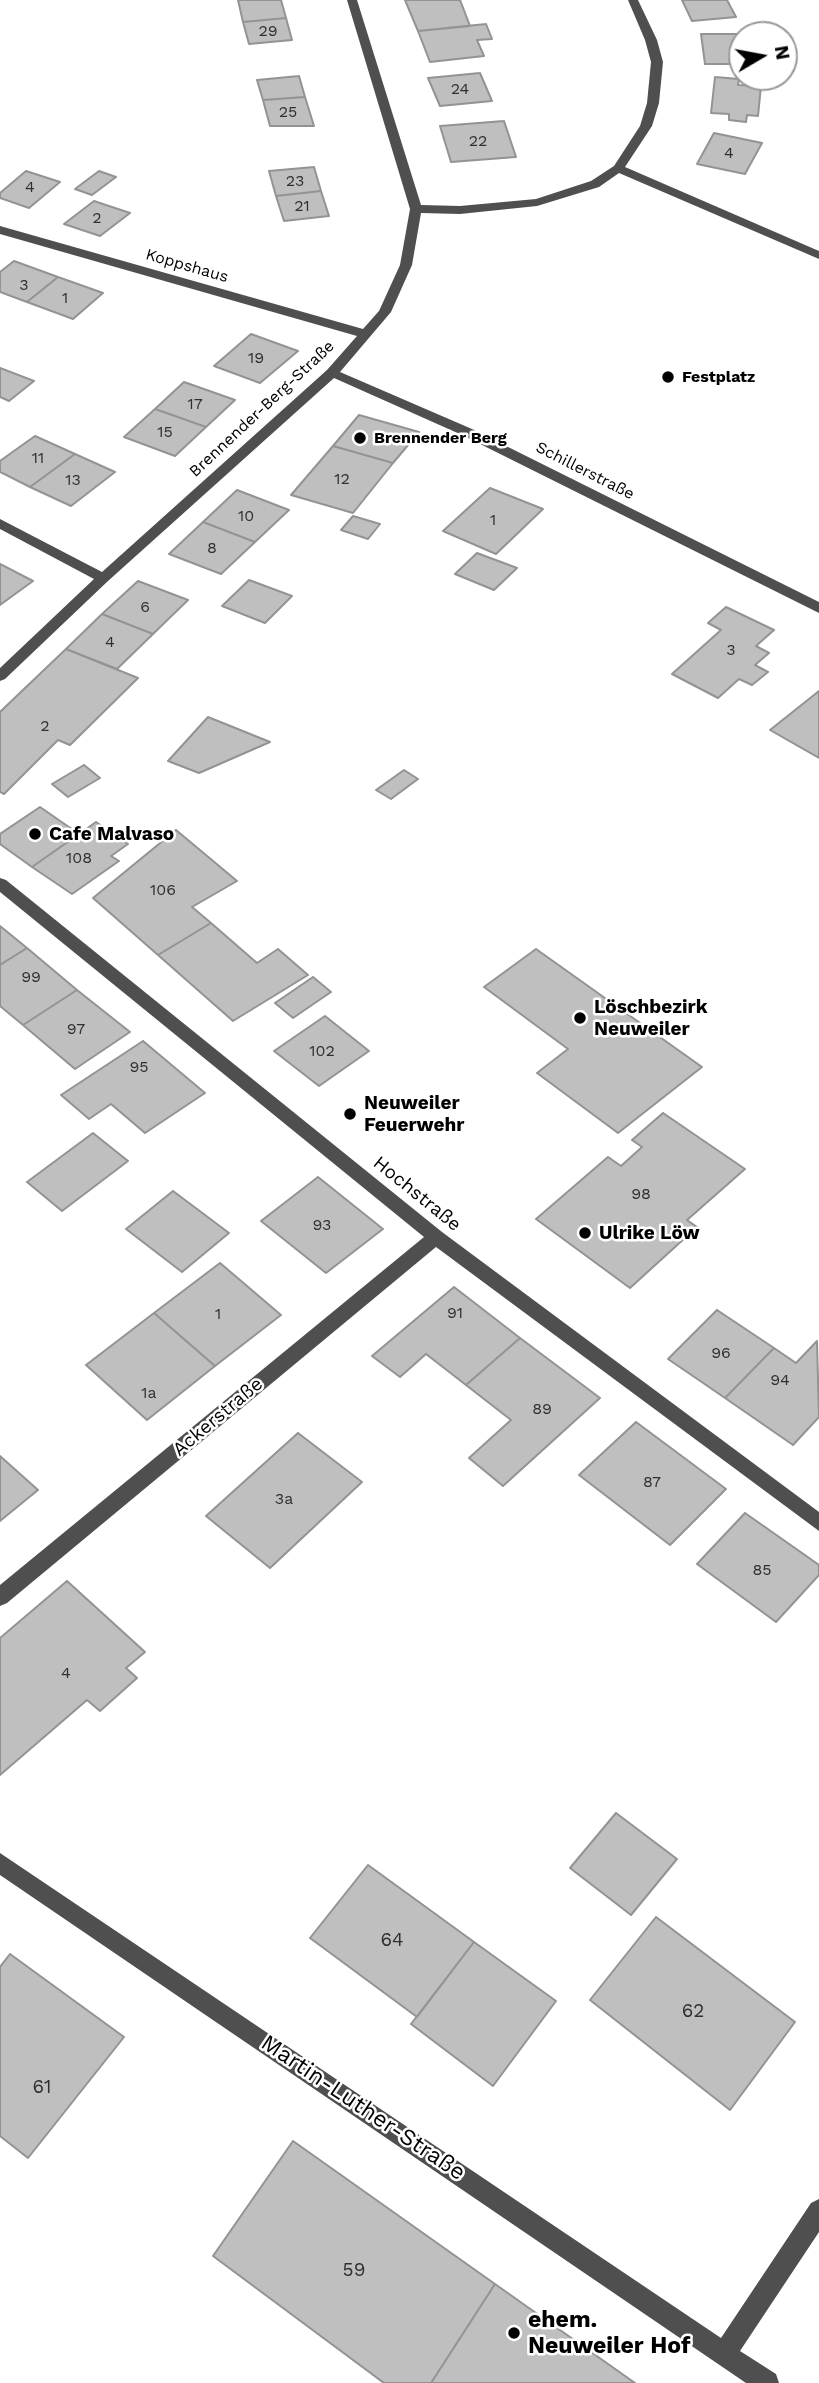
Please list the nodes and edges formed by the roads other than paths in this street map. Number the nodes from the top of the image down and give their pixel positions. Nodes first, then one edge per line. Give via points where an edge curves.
1 (352, 0) edge
2 (633, 0) edge
3 (618, 168) junction
4 (416, 209) junction
5 (0, 230) edge
6 (819, 256) edge
7 (365, 334) junction
8 (332, 373) junction
9 (0, 523) edge
10 (103, 578) junction
11 (819, 608) edge
12 (0, 677) edge
13 (0, 884) edge
14 (436, 1237) junction
15 (819, 1523) edge
16 (0, 1597) edge
17 (0, 1863) edge
18 (819, 2211) edge
19 (725, 2353) junction
20 (767, 2383) edge

1 - 4 street, Brennender-Berg-Straße
2 - 3 street via 657,62 646,126
3 - 4 street via 595,184 537,202 460,210
3 - 6 street
4 - 7 street, Brennender-Berg-Straße via 406,265 385,312
5 - 7 street, Koppshaus
7 - 8 street, Brennender-Berg-Straße
8 - 10 street, Brennender-Berg-Straße
8 - 11 street, Schillerstraße via 467,432
9 - 10 street
10 - 12 street, Brennender-Berg-Straße
13 - 14 street, Hochstraße
14 - 15 street, Hochstraße
14 - 16 street, Ackerstraße
17 - 19 street, Martin-Luther-Straße
18 - 19 street
19 - 20 street, Martin-Luther-Straße

